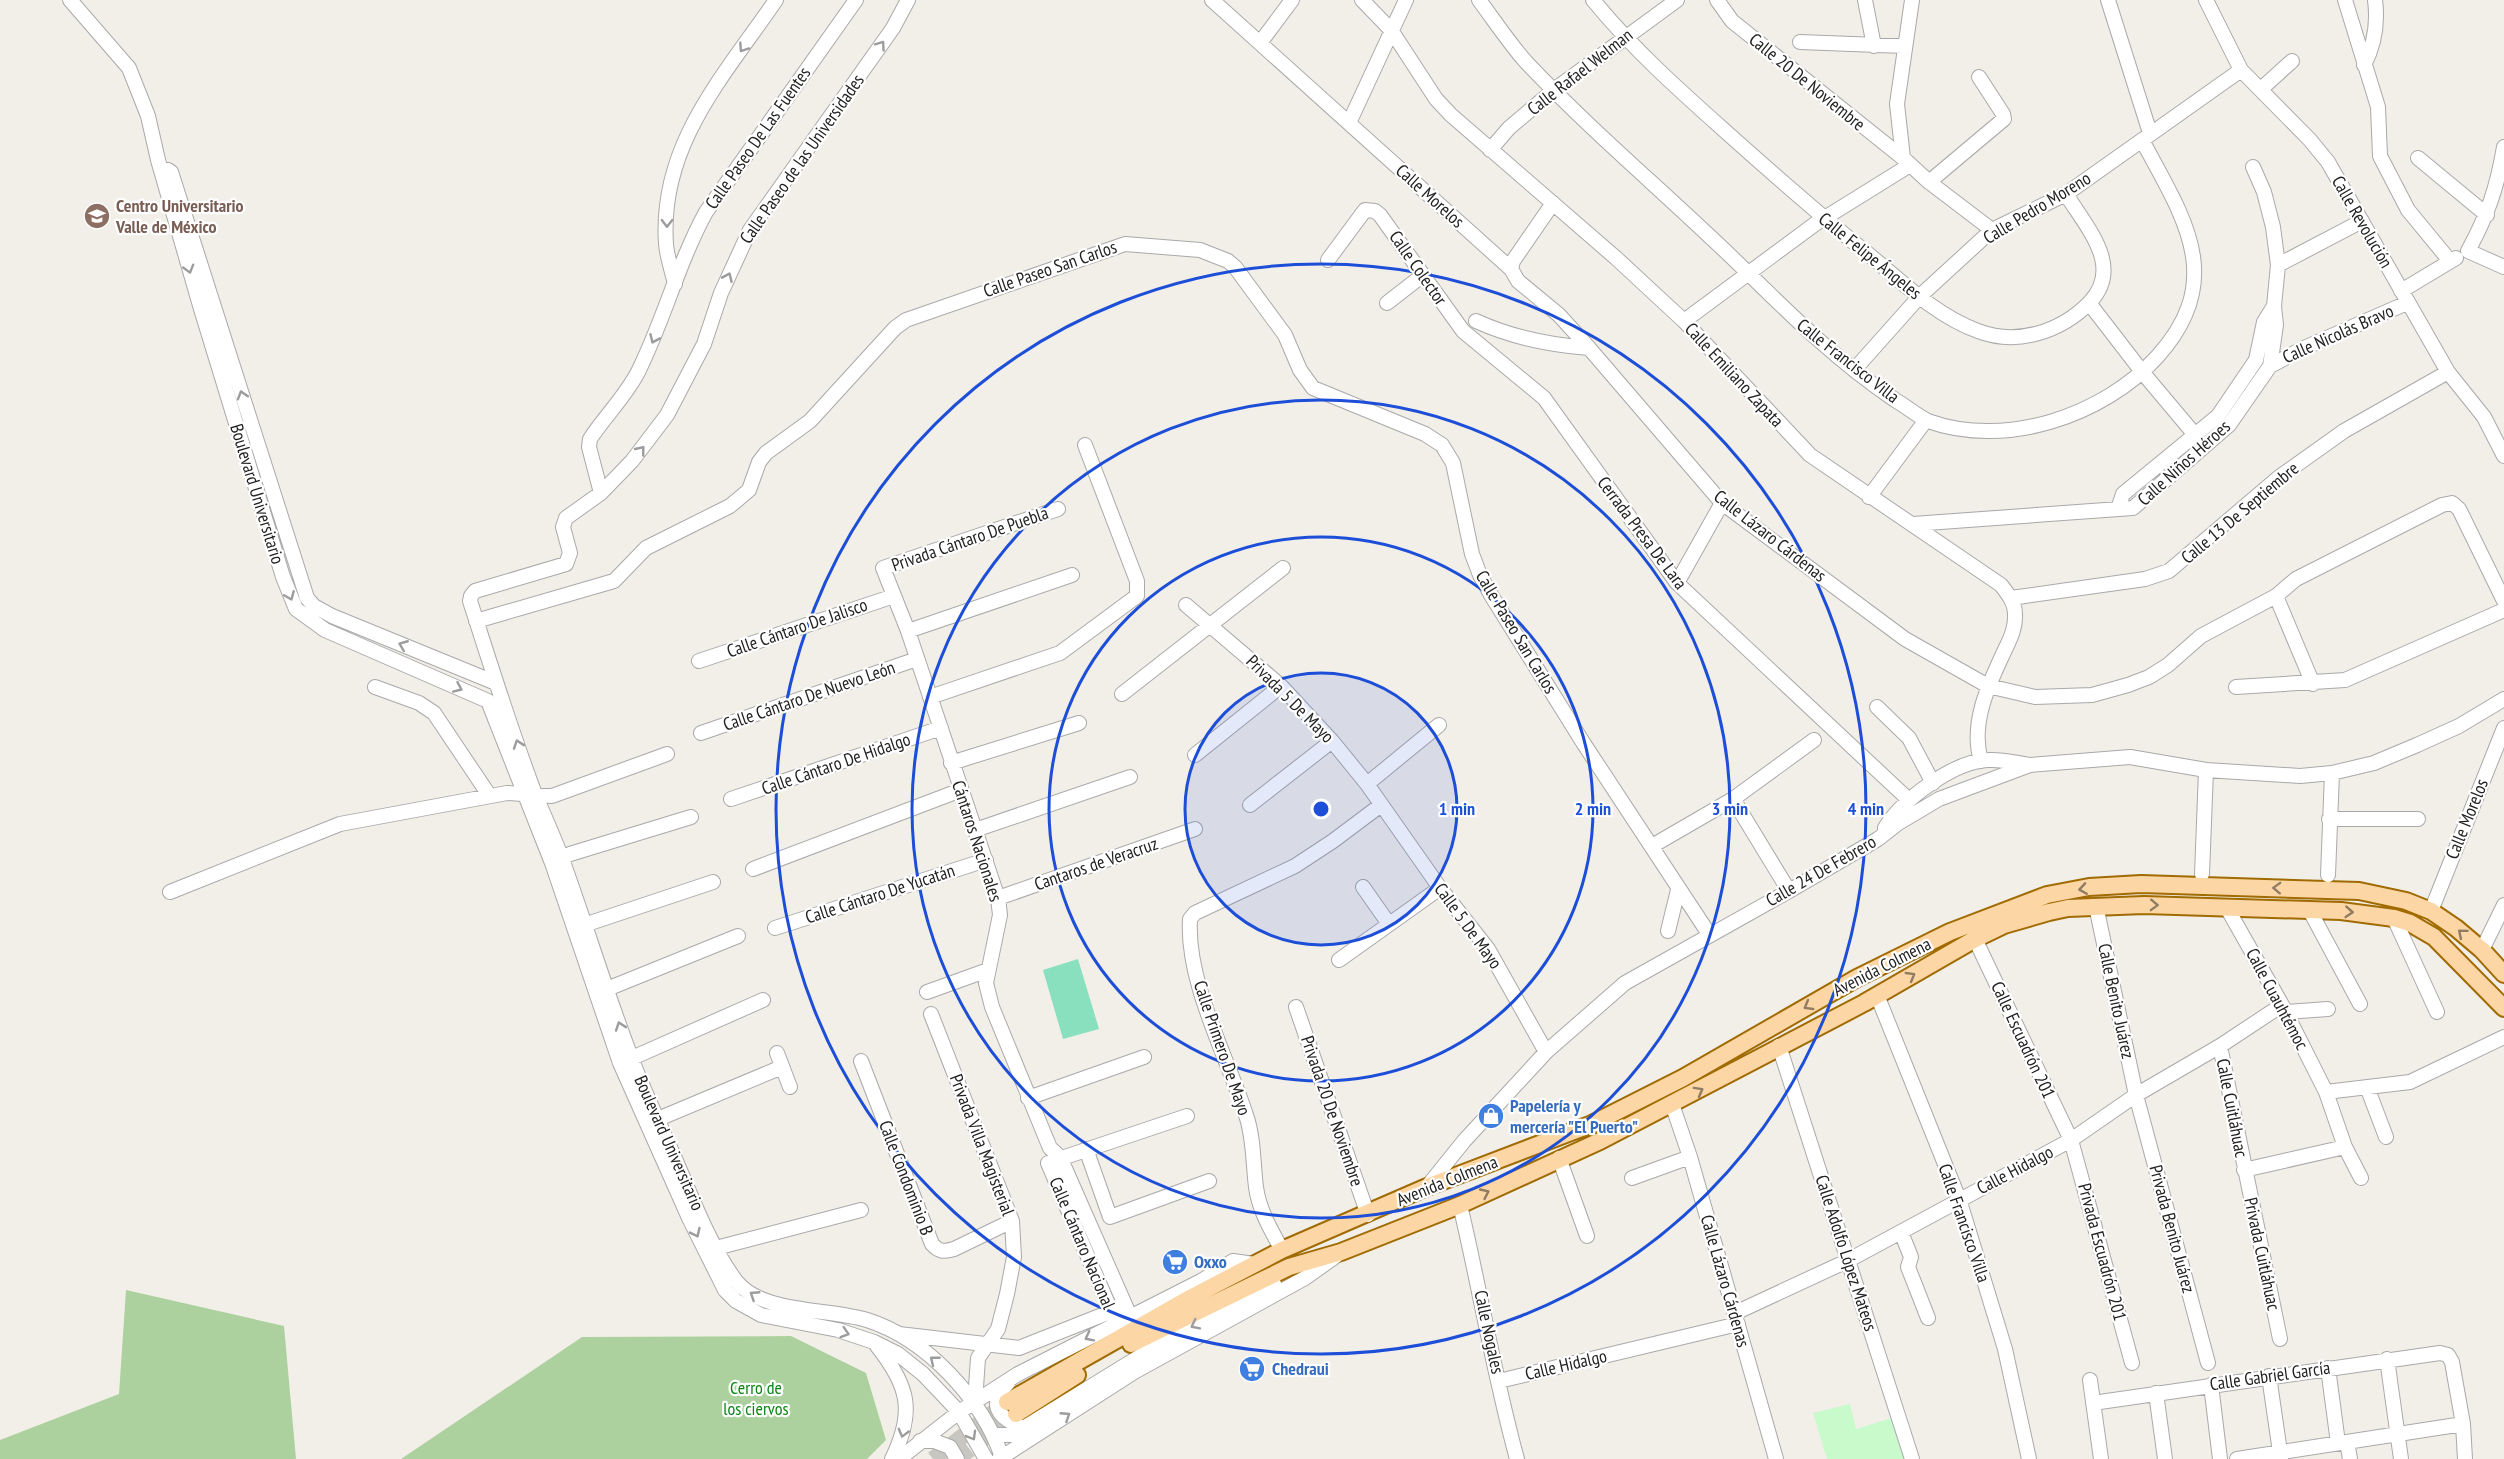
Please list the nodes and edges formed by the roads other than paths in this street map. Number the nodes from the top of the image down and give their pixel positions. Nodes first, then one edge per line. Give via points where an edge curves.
1 (70, 0) edge
2 (776, 0) edge
3 (856, 0) edge
4 (1212, 0) edge
5 (1292, 0) edge
6 (1362, 0) edge
7 (1406, 0) edge
8 (1479, 0) edge
9 (1593, 0) edge
10 (1677, 0) edge
11 (1716, 0) edge
12 (1865, 0) edge
13 (1912, 0) edge
14 (2108, 0) edge
15 (2206, 0) edge
16 (2345, 0) edge
17 (2375, 0) edge
18 (907, 1) edge
19 (1391, 30) junction
20 (1624, 38) junction
21 (1800, 42) dead end
22 (1260, 43) junction
23 (1874, 46) junction
24 (1904, 46) junction
25 (2292, 61) dead end
26 (2364, 64) junction
27 (2241, 70) junction
28 (1979, 77) dead end
29 (2261, 89) junction
30 (1554, 90) junction
31 (1350, 123) junction
32 (2146, 136) junction
33 (2504, 147) edge
34 (1490, 150) junction
35 (2418, 158) dead end
36 (1907, 162) junction
37 (2253, 167) dead end
38 (1929, 182) junction
39 (2066, 194) junction
40 (1553, 203) junction
41 (2487, 215) junction
42 (1823, 219) junction
43 (2362, 221) junction
44 (1992, 230) junction
45 (2468, 250) junction
46 (1328, 260) dead end
47 (2450, 261) junction
48 (2278, 265) junction
49 (2504, 267) edge
50 (1511, 269) junction
51 (1749, 273) junction
52 (1423, 275) junction
53 (675, 284) junction
54 (1920, 296) junction
55 (2404, 297) junction
56 (1387, 303) dead end
57 (2089, 303) junction
58 (2274, 306) junction
59 (1476, 321) dead end
60 (1684, 321) junction
61 (1463, 331) joint
62 (1589, 348) junction
63 (2270, 366) junction
64 (1854, 370) junction
65 (2448, 372) junction
66 (2143, 373) junction
67 (1926, 420) junction
68 (246, 432) junction
69 (2196, 436) junction
70 (1085, 445) dead end
71 (2504, 456) edge
72 (601, 492) junction
73 (1869, 497) junction
74 (1722, 503) junction
75 (1058, 509) dead end
76 (2118, 509) junction
77 (1912, 524) junction
78 (883, 568) joint
79 (1283, 568) dead end
80 (1072, 575) dead end
81 (1677, 584) junction
82 (894, 596) junction
83 (2276, 596) junction
84 (2011, 598) junction
85 (2504, 601) edge
86 (1186, 605) dead end
87 (2504, 610) edge
88 (476, 621) junction
89 (1210, 627) junction
90 (908, 631) junction
91 (917, 659) junction
92 (699, 661) dead end
93 (496, 683) junction
94 (2313, 684) junction
95 (1281, 686) junction
96 (1988, 686) junction
97 (375, 687) dead end
98 (2236, 687) dead end
99 (1122, 694) dead end
100 (930, 697) junction
101 (2504, 699) edge
102 (488, 701) junction
103 (1877, 707) dead end
104 (1079, 723) dead end
105 (1439, 725) dead end
106 (941, 728) junction
107 (2504, 728) edge
108 (701, 733) dead end
109 (1814, 740) dead end
110 (1332, 741) junction
111 (667, 754) dead end
112 (1195, 754) dead end
113 (1981, 760) junction
114 (951, 763) junction
115 (2030, 765) junction
116 (2206, 770) junction
117 (2332, 773) junction
118 (1130, 777) dead end
119 (1933, 783) junction
120 (1367, 784) junction
121 (961, 790) junction
122 (530, 794) junction
123 (489, 795) junction
124 (731, 799) dead end
125 (1733, 799) junction
126 (1909, 800) junction
127 (1250, 805) dead end
128 (1381, 805) junction
129 (691, 817) dead end
130 (2329, 819) junction
131 (2418, 819) dead end
132 (1195, 829) dead end
133 (975, 830) junction
134 (1878, 839) junction
135 (1652, 846) junction
136 (557, 860) junction
137 (986, 860) junction
138 (753, 869) dead end
139 (2202, 874) dead end
140 (2328, 875) dead end
141 (713, 882) dead end
142 (1363, 887) dead end
143 (1440, 888) junction
144 (1678, 890) junction
145 (1789, 891) junction
146 (170, 892) dead end
147 (998, 898) junction
148 (2504, 905) edge
149 (2096, 906) junction
150 (2228, 908) junction
151 (2310, 911) junction
152 (2431, 911) junction
153 (2394, 918) junction
154 (1389, 924) junction
155 (584, 925) junction
156 (775, 928) dead end
157 (1668, 931) dead end
158 (1709, 934) junction
159 (738, 936) dead end
160 (1975, 939) junction
161 (2482, 950) junction
162 (1339, 960) dead end
163 (988, 970) junction
164 (2504, 974) edge
165 (607, 989) junction
166 (927, 992) dead end
167 (1877, 995) junction
168 (763, 1000) dead end
169 (2360, 1004) dead end
170 (1296, 1007) dead end
171 (2504, 1008) edge
172 (2284, 1009) junction
173 (2328, 1009) dead end
174 (2437, 1012) dead end
175 (931, 1014) dead end
176 (2504, 1037) edge
177 (1779, 1046) junction
178 (2220, 1046) junction
179 (1546, 1052) junction
180 (777, 1053) dead end
181 (1144, 1057) dead end
182 (632, 1058) junction
183 (861, 1061) dead end
184 (782, 1067) junction
185 (790, 1087) dead end
186 (2367, 1087) junction
187 (2326, 1092) junction
188 (2136, 1095) junction
189 (1028, 1098) junction
190 (1672, 1104) junction
191 (1186, 1116) dead end
192 (658, 1119) junction
193 (2386, 1137) dead end
194 (2071, 1140) junction
195 (2345, 1147) junction
196 (1086, 1149) junction
197 (1053, 1156) junction
198 (1690, 1157) junction
199 (1559, 1158) junction
200 (2244, 1170) junction
201 (1632, 1178) dead end
202 (2361, 1178) dead end
203 (1209, 1181) dead end
204 (1427, 1187) junction
205 (1959, 1199) junction
206 (1460, 1205) junction
207 (861, 1210) dead end
208 (1368, 1215) junction
209 (1012, 1221) junction
210 (1901, 1232) junction
211 (1587, 1236) dead end
212 (716, 1248) junction
213 (1282, 1250) junction
214 (1341, 1252) junction
215 (1847, 1261) junction
216 (1254, 1264) junction
217 (1305, 1278) junction
218 (1127, 1311) junction
219 (1114, 1317) junction
220 (1736, 1318) junction
221 (1928, 1318) dead end
222 (898, 1334) junction
223 (2280, 1339) dead end
224 (874, 1342) junction
225 (987, 1345) junction
226 (2387, 1359) junction
227 (2208, 1363) dead end
228 (2132, 1364) dead end
229 (2328, 1368) junction
230 (1018, 1374) junction
231 (2269, 1377) junction
232 (1499, 1380) junction
233 (2090, 1380) dead end
234 (2211, 1385) junction
235 (2156, 1393) junction
236 (975, 1402) junction
237 (2093, 1403) junction
238 (959, 1412) junction
239 (1016, 1415) junction
240 (2463, 1424) junction
241 (1043, 1431) junction
242 (2397, 1434) junction
243 (994, 1435) junction
244 (920, 1441) junction
245 (2342, 1443) junction
246 (2280, 1456) edge
247 (1001, 1458) edge
248 (892, 1459) edge
249 (899, 1459) edge
250 (957, 1459) edge
251 (986, 1459) edge
252 (1517, 1459) edge
253 (1776, 1459) edge
254 (1912, 1459) edge
255 (2029, 1459) edge
256 (2101, 1459) edge
257 (2165, 1459) edge
258 (2220, 1459) edge
259 (2237, 1459) edge
260 (2349, 1459) edge
261 (2401, 1459) edge
262 (2465, 1459) edge

1 - 68 street, Boulevard Universitario via 129,68 162,172 171,172
2 -> 53 street via 705,102 681,149 667,204 666,245
3 - 53 street, Calle Paseo De Las Fuentes via 706,212
4 - 22 street, Calle Morelos
5 - 22 street
6 - 19 street, Calle Emiliano Zapata
7 - 19 street
8 - 30 street, Calle Francisco Villa via 1524,60
9 - 20 street, Calle Felipe Ángeles
10 - 20 street, Calle Rafael Welman
11 - 36 street, Calle 20 De Noviembre via 1732,21
12 - 23 street
13 - 24 street
14 - 32 street, Calle Francisco Villa
15 - 27 street, Calle Revolución
16 - 26 street
17 - 26 street via 2375,36
72 -> 18 street, Calle Paseo de las Universidades via 632,461 667,415 704,344 746,237
19 - 31 street
19 - 34 street, Calle Emiliano Zapata via 1436,99
20 - 30 street, Calle Rafael Welman
20 - 42 street, Calle Felipe Ángeles
21 - 23 street
22 - 31 street, Calle Morelos
23 - 24 street
24 - 36 street via 1897,104
25 - 29 street
26 - 47 street via 2378,108 2384,164 2408,210
27 - 29 street, Calle Revolución
27 - 32 street, Calle Pedro Moreno
28 - 38 street via 2004,119
29 - 43 street, Calle Revolución via 2328,162
30 - 34 street, Calle Rafael Welman via 1509,128
30 - 51 street, Calle Francisco Villa
31 - 50 street, Calle Morelos
32 - 39 street, Calle Pedro Moreno
32 - 66 street, Calle Francisco Villa via 2191,243 2194,275 2190,303 2181,326
33 - 41 street
34 - 40 street, Calle Emiliano Zapata
35 - 41 street
36 - 38 street, Calle 20 De Noviembre
36 - 42 street
37 - 48 street, Calle Niños Héroes via 2273,227
38 - 44 street, Calle 20 De Noviembre
39 - 44 street, Calle Pedro Moreno
39 - 57 street, Calle Felipe Ángeles via 2103,256 2102,287
40 - 50 street
40 - 60 street, Calle Emiliano Zapata
41 - 45 street
42 - 51 street
42 - 54 street, Calle Felipe Ángeles
43 - 48 street
43 - 55 street, Calle Revolución
44 - 54 street, Calle Pedro Moreno
45 - 47 street, Calle Nicolás Bravo
45 - 49 street
46 - 52 street, Calle Colector via 1360,214 1370,209 1380,215
47 - 55 street, Calle Nicolás Bravo
48 - 58 street, Calle Niños Héroes
50 - 62 street, Calle Lázaro Cárdenas
51 - 60 street
51 - 64 street, Calle Francisco Villa via 1788,314
52 - 56 street
52 - 61 street, Calle Colector
53 -> 72 street, Calle Paseo De Las Fuentes via 638,372 590,439
54 - 57 street, Calle Felipe Ángeles via 1947,316 2002,338 2023,337 2062,324
54 - 64 street, Calle Pedro Moreno
55 - 63 street, Calle Nicolás Bravo
55 - 65 street, Calle Revolución
57 - 66 street
58 - 63 street, Calle Niños Héroes via 2276,325
58 - 69 street, Calle Niños Héroes via 2264,322 2252,370 2218,416
59 - 62 street via 1538,343
60 - 73 street, Calle Emiliano Zapata via 1810,455
61 - 81 street, Cerrada Presa De Lara via 1544,399
62 - 74 street, Calle Lázaro Cárdenas
63 - 76 street, Calle Niños Héroes via 2229,425 2133,508
64 - 67 street, Calle Francisco Villa
65 - 71 street, Calle Revolución via 2484,417
65 - 84 street, Calle 13 De Septiembre via 2344,431 2278,478 2169,571 2145,579
66 - 67 street, Calle Francisco Villa via 2065,418 2031,426 1991,431
66 - 69 street
67 - 73 street
93 -> 68 street, Boulevard Universitario via 314,606 307,598
68 -> 102 street, Boulevard Universitario via 283,577 296,609 325,630
69 - 76 street, Calle Niños Héroes via 2123,494
70 - 100 street via 1137,581 1137,596 1060,653
72 - 88 street, Calle Paseo de las Universidades via 566,519 563,527 570,553 566,564 475,591 470,601
73 - 77 street, Calle Emiliano Zapata
74 - 81 street
74 - 96 street, Calle Lázaro Cárdenas via 1905,639
75 - 78 street, Privada Cántaro De Puebla
76 - 77 street, Calle Niños Héroes
77 - 84 street, Calle Emiliano Zapata via 1989,575
78 - 82 street, Cántaros Nacionales
79 - 89 street
80 - 90 street
81 - 126 street, Cerrada Presa De Lara
82 - 90 street, Cántaros Nacionales
82 - 92 street, Calle Cántaro De Jalisco
83 - 85 street via 2296,579 2452,503
83 - 94 street
83 - 96 street via 2200,636 2168,665 2128,685 2092,695 2035,697
84 - 96 street via 2015,627
86 - 89 street, Privada 5 De Mayo
87 - 94 street via 2345,680
88 - 93 street
88 - 135 street, Calle Paseo San Carlos via 614,581 646,548 739,499 749,490 759,462 777,443 810,421 906,320 1125,244 1200,250 1235,267 1285,335 1300,370 1313,388 1425,434 1448,452 1480,575
89 - 95 street, Privada 5 De Mayo
89 - 99 street
90 - 91 street, Cántaros Nacionales
91 - 100 street, Cántaros Nacionales
91 - 108 street, Calle Cántaro De Nuevo León
93 - 102 street
122 -> 93 street, Boulevard Universitario
94 - 98 street
95 - 110 street, Privada 5 De Mayo
95 - 112 street
96 - 113 street via 1978,723
97 - 123 street via 419,703 434,713
100 - 106 street, Cántaros Nacionales
101 - 117 street, Calle 24 De Febrero via 2417,745 2374,763
102 - 122 street, Boulevard Universitario
103 - 119 street via 1909,738
104 - 114 street
105 - 120 street
106 - 114 street, Cántaros Nacionales
106 - 124 street, Calle Cántaro De Hidalgo
107 - 152 street, Calle Morelos
109 - 125 street
110 - 120 street, Privada 5 De Mayo
110 - 127 street
111 - 122 street via 552,796
113 - 115 street
113 - 119 street
114 - 121 street, Cántaros Nacionales
115 - 116 street, Calle 24 De Febrero via 2130,757
115 - 134 street, Calle 24 De Febrero via 1939,799
116 - 117 street, Calle 24 De Febrero via 2300,776
116 - 139 street
117 - 130 street
118 - 133 street
119 - 126 street
120 - 128 street, Privada 5 De Mayo
121 - 133 street, Cántaros Nacionales
121 - 138 street
122 - 123 street
122 - 136 street, Boulevard Universitario
123 - 146 street via 340,824
125 - 135 street
125 - 145 street
126 - 134 street
128 - 143 street, Calle 5 De Mayo
128 - 213 street, Calle Primero De Mayo via 1295,866 1195,913 1190,919 1191,948 1208,1014 1247,1118 1256,1190 1265,1220
129 - 136 street
130 - 131 street
130 - 140 street
132 - 147 street, Cantaros de Veracruz
133 - 137 street, Cántaros Nacionales
134 - 145 street, Calle 24 De Febrero
135 - 144 street, Calle Paseo San Carlos
136 - 155 street, Boulevard Universitario
136 -> 224 street, Boulevard Universitario via 620,1063 724,1290 761,1315 838,1330
137 - 147 street, Cántaros Nacionales
137 - 156 street, Calle Cántaro De Yucatán
141 - 155 street
142 - 154 street
143 - 154 street
143 - 179 street, Calle 5 De Mayo via 1488,950
144 - 157 street
144 - 158 street, Calle Paseo San Carlos
145 - 158 street, Calle 24 De Febrero
147 - 163 street, Cántaros Nacionales via 1000,915
148 - 161 street
149 -> 150 main road, Avenida Colmena
149 - 160 main road, Avenida Colmena via 2049,912 2004,925
149 - 188 street, Calle Benito Juárez
150 - 151 main road, Avenida Colmena
150 - 172 street, Calle Cuauhtémoc
151 -> 153 main road, Avenida Colmena
151 - 169 street
161 -> 152 main road, Avenida Colmena
152 -> 204 main road, Avenida Colmena via 2359,891 2141,884 2089,887 2047,895 1950,932 1857,978 1683,1078 1592,1124
153 - 171 main road, Avenida Colmena via 2434,937
153 - 174 street
154 - 162 street
155 - 165 street, Boulevard Universitario
158 - 179 street, Calle 24 De Febrero via 1625,983
159 - 165 street
167 -> 160 main road, Avenida Colmena
160 - 194 street, Calle Escuadrón 201
161 - 164 main road, Avenida Colmena
163 - 166 street
163 - 189 street, Cántaros Nacionales via 986,983 992,1007
182 -> 165 street, Boulevard Universitario
167 - 177 main road, Avenida Colmena
167 - 205 street, Calle Francisco Villa
168 - 182 street
170 - 208 street, Privada 20 De Noviembre
172 - 173 street, Calle Hidalgo
172 - 178 street, Calle Hidalgo
172 - 187 street, Calle Cuauhtémoc
175 - 209 street, Privada Villa Magisterial
176 - 186 street via 2410,1082
190 -> 177 main road, Avenida Colmena
177 - 215 street, Calle Adolfo López Mateos
178 - 188 street, Calle Hidalgo
178 - 200 street, Calle Cuitláhuac
179 - 204 street, Calle 24 De Febrero
180 - 184 street
181 - 189 street
182 - 192 street, Boulevard Universitario
183 - 209 street, Calle Condominio B via 938,1251 954,1250
184 - 185 street
184 - 192 street
186 - 187 street
186 - 193 street
187 - 195 street, Calle Cuauhtémoc
188 - 194 street, Calle Hidalgo
188 - 227 street, Privada Benito Juárez
189 - 197 street, Cántaros Nacionales
190 - 198 street, Calle Lázaro Cárdenas
190 - 199 main road, Avenida Colmena
191 - 196 street
192 - 212 street, Boulevard Universitario
194 - 205 street, Calle Hidalgo
194 - 228 street, Privada Escuadrón 201
195 - 200 street
195 - 202 street, Calle Cuauhtémoc
196 - 197 street
196 - 203 street via 1110,1217
197 - 218 street, Calle Cántaro Nacional
197 - 219 street, Calle Cántaro Nacional
198 - 201 street
198 - 220 street, Calle Lázaro Cárdenas
206 -> 199 main road, Avenida Colmena
199 - 211 street
200 - 223 street, Privada Cuitláhuac
204 - 208 main road, Avenida Colmena
205 - 210 street, Calle Hidalgo
205 - 255 street, Calle Francisco Villa via 2005,1349
206 - 214 main road, Avenida Colmena
206 - 232 street, Calle Nogales
207 - 212 street
208 - 213 main road, Avenida Colmena
209 - 225 street, Privada Villa Magisterial via 1014,1257 1007,1294 998,1329
210 - 215 street, Calle Hidalgo
210 - 221 street via 1911,1257 1908,1266
222 -> 212 street, Boulevard Universitario via 868,1320 763,1301 737,1282
213 - 216 main road, Avenida Colmena
214 - 217 street
214 - 239 main road, Avenida Colmena via 1289,1267 1103,1358
215 - 220 street, Calle Hidalgo
215 - 254 street, Calle Adolfo López Mateos
216 - 218 street via 1233,1261 1201,1281
216 - 239 main road, Avenida Colmena
217 -> 239 street via 1285,1278
241 -> 217 street via 1134,1372
218 - 219 street
219 - 225 street via 1019,1348
219 -> 230 street
220 - 232 street, Calle Hidalgo
220 - 253 street, Calle Lázaro Cárdenas
222 - 225 street
236 -> 222 street, Boulevard Universitario via 934,1360
224 - 238 street, Boulevard Universitario via 898,1354 923,1374
224 -> 248 street via 890,1363 904,1393 907,1414
225 - 236 street, Privada Villa Magisterial via 976,1365
226 - 229 street, Calle Gabriel García
226 - 240 street, Calle Gabriel García via 2448,1355
226 - 242 street
229 - 231 street, Calle Gabriel García
229 - 245 street
230 - 236 street
230 - 239 street via 1005,1386 998,1403 1004,1419 1013,1425
231 - 234 street, Calle Gabriel García
231 - 246 street
232 - 252 street, Calle Nogales
233 - 237 street
234 - 235 street, Calle Gabriel García
234 - 258 street
235 - 237 street, Calle Gabriel García
235 - 257 street
236 - 238 street
236 - 243 street, Boulevard Universitario
237 - 256 street
238 - 244 street
238 -> 251 street, Boulevard Universitario
239 - 241 street
239 - 243 street via 1012,1435
240 - 242 street
240 - 262 street
241 - 247 street
242 - 245 street
242 - 261 street
243 - 247 street, Boulevard Universitario
244 - 249 street
244 - 250 street via 950,1447
245 - 246 street
245 - 260 street
246 - 259 street

